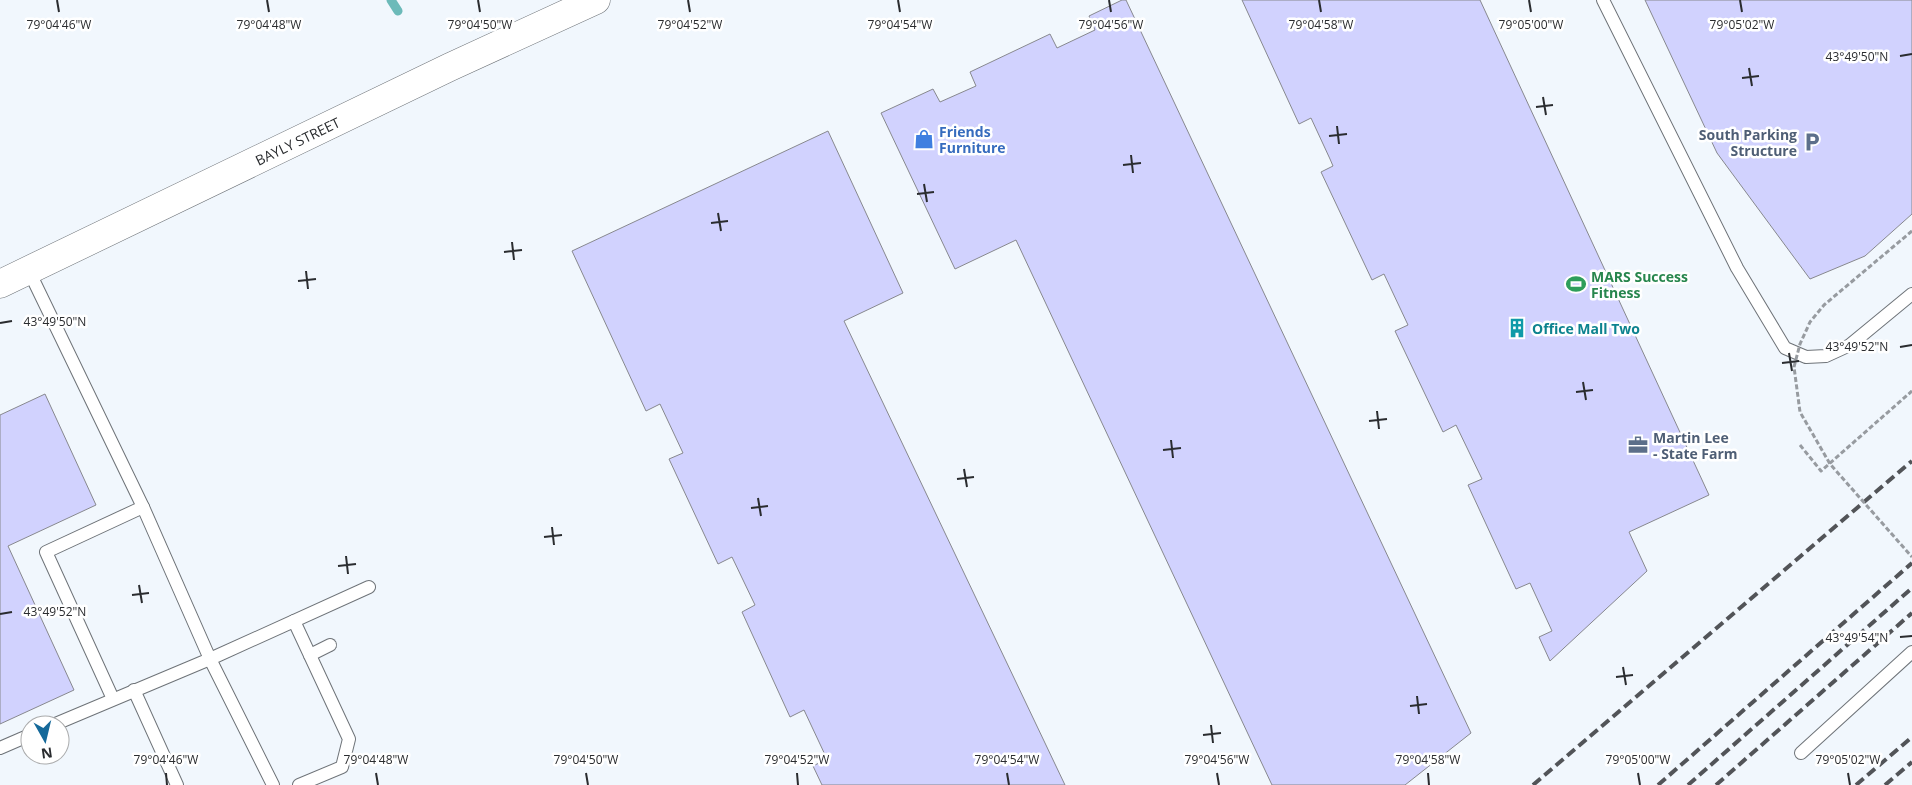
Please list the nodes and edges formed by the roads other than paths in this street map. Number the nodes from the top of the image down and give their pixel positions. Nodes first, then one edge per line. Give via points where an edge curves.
1 (596, 0) edge
2 (1603, 0) edge
3 (29, 271) junction
4 (0, 284) edge
5 (1912, 294) edge
6 (143, 507) junction
7 (369, 587) dead end
8 (294, 622) junction
9 (330, 645) dead end
10 (1912, 652) edge
11 (310, 655) junction
12 (210, 659) junction
13 (134, 690) junction
14 (113, 699) junction
15 (70, 718) edge
16 (20, 739) edge
17 (0, 748) edge
18 (1801, 753) dead end
19 (177, 785) edge
20 (273, 785) edge
21 (299, 785) edge

1 - 3 main road, BAYLY STREET via 441,71
2 - 5 lane via 1737,268 1785,348 1806,357 1826,356 1850,345
3 - 4 main road, BAYLY STREET
3 - 6 lane
6 - 12 lane
6 - 14 lane via 46,552
7 - 8 lane
8 - 11 lane
8 - 12 lane
9 - 11 lane
10 - 18 lane
11 - 21 lane via 349,739 342,767
12 - 13 lane
12 - 20 lane
13 - 14 lane
13 - 19 lane
14 - 15 lane
16 - 17 lane

